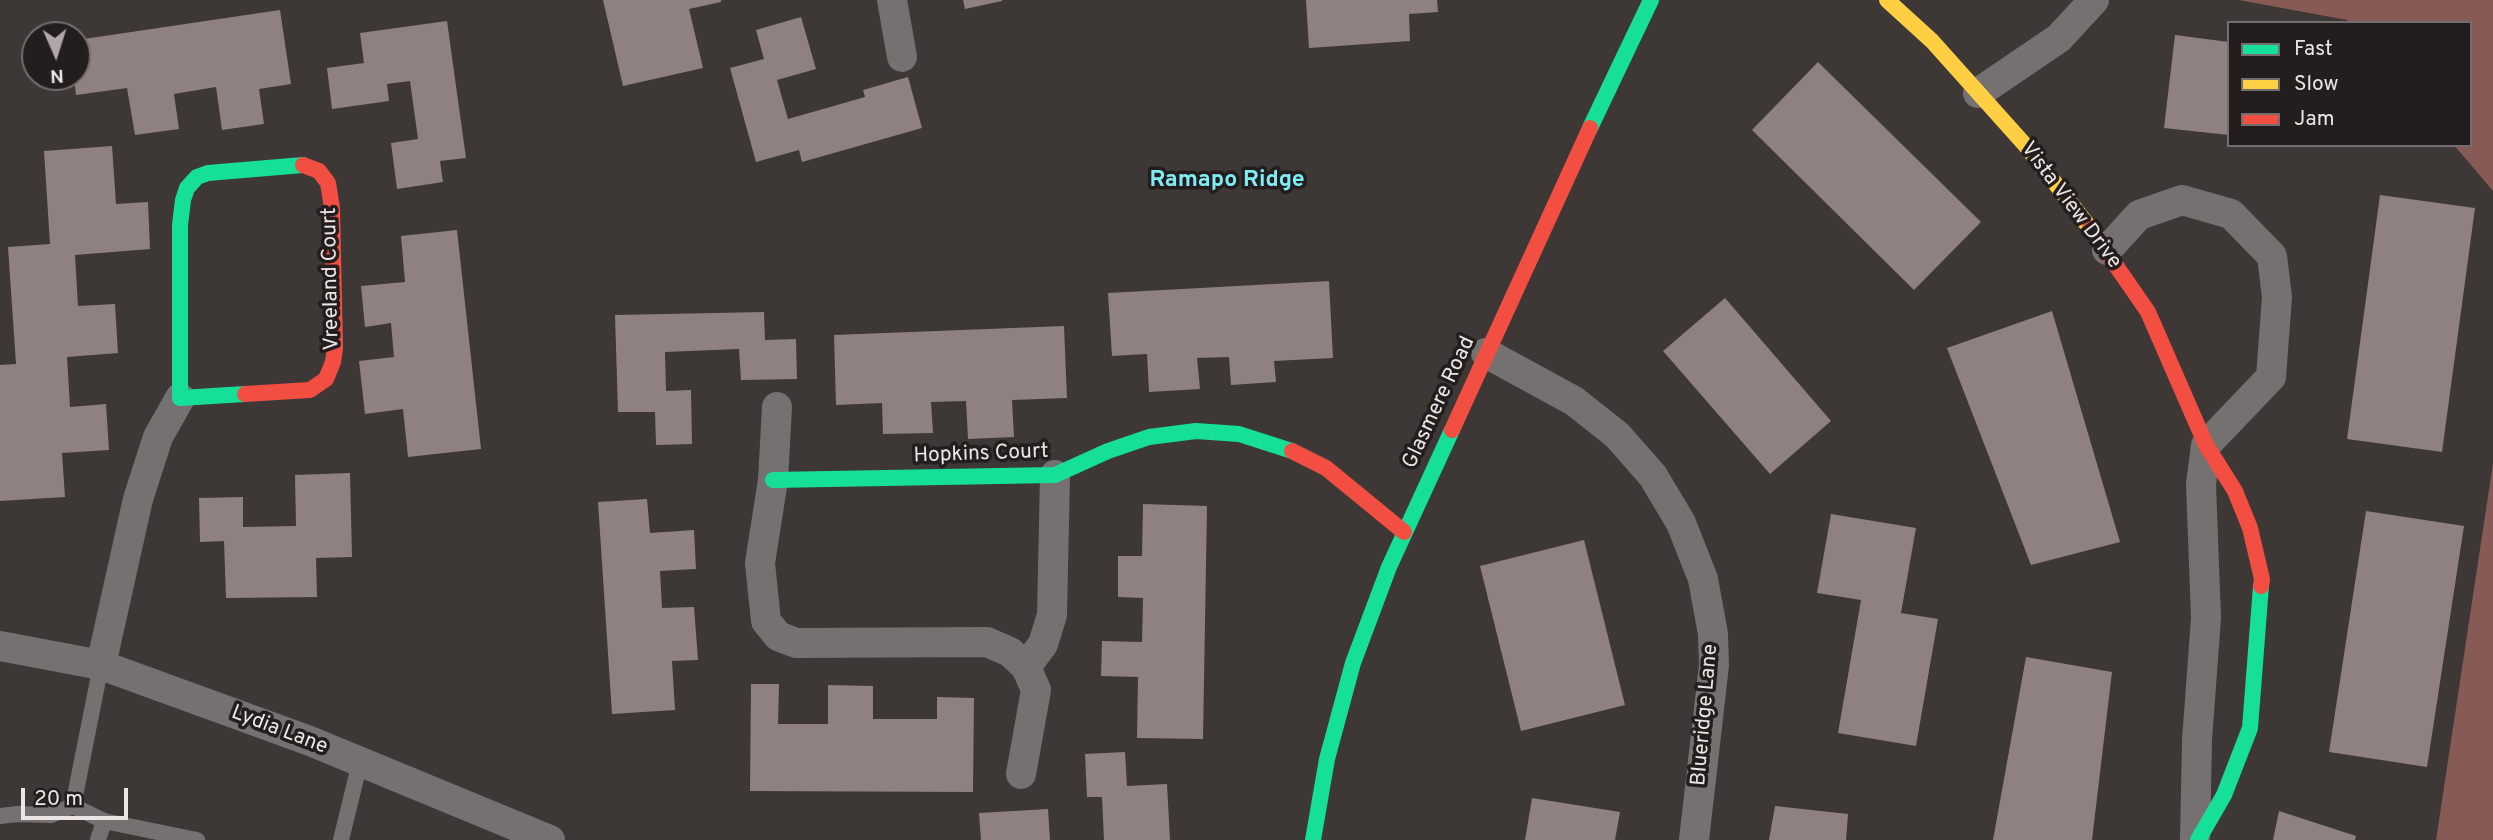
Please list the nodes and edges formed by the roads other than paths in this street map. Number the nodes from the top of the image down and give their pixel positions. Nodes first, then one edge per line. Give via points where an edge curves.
1 (892, 0) edge
2 (1651, 0) edge
3 (1887, 0) edge
4 (2094, 0) edge
5 (902, 57) dead end
6 (1978, 93) junction
7 (2107, 250) junction
8 (1486, 353) junction
9 (180, 398) junction
10 (777, 407) dead end
11 (2206, 445) junction
12 (1055, 475) junction
13 (773, 480) junction
14 (1405, 532) junction
15 (0, 646) edge
16 (101, 665) junction
17 (1026, 667) junction
18 (360, 762) junction
19 (1021, 774) dead end
20 (73, 806) junction
21 (0, 816) edge
22 (104, 821) junction
23 (98, 840) edge
24 (197, 840) edge
25 (341, 840) edge
26 (550, 840) edge
27 (1313, 840) edge
28 (1694, 840) edge
29 (2196, 840) edge

1 - 5 street
2 - 8 street, Glasmere Road
3 - 6 street, Vista View Drive
4 - 6 street via 2059,38
6 - 7 street, Vista View Drive
7 - 11 street, Vista View Drive via 2148,312
7 - 11 street via 2139,215 2182,200 2231,215 2272,256 2277,297 2271,377
8 - 14 street, Glasmere Road
8 - 28 street, Blueridge Lane via 1574,401 1617,435 1653,477 1681,523 1703,579 1713,634 1714,665
9 - 9 street, Vreeland Court via 310,390 326,379 335,348 332,208 328,183 319,171 303,165 208,173 187,188 180,225
9 - 16 street, Vreeland Court via 159,436 138,499
10 - 13 street
11 - 29 street, Vista View Drive via 2201,484 2206,618 2197,740
11 - 29 street, Vista View Drive via 2235,491 2262,579 2250,728 2224,795
12 - 13 street, Hopkins Court
12 - 14 street, Hopkins Court via 1149,437 1196,431 1239,434 1284,447 1326,468
12 - 17 street via 1052,615 1043,644
13 - 17 street via 760,563 766,621 778,636 796,643 837,645 987,642 1010,652
14 - 27 street, Glasmere Road via 1353,663 1327,759
15 - 16 street, Lydia Lane
16 - 18 street, Lydia Lane
16 - 20 lane
17 - 19 street via 1036,690
18 - 25 lane
18 - 26 street, Lydia Lane
20 - 21 lane via 51,815
20 - 22 lane
22 - 23 lane
22 - 24 lane

